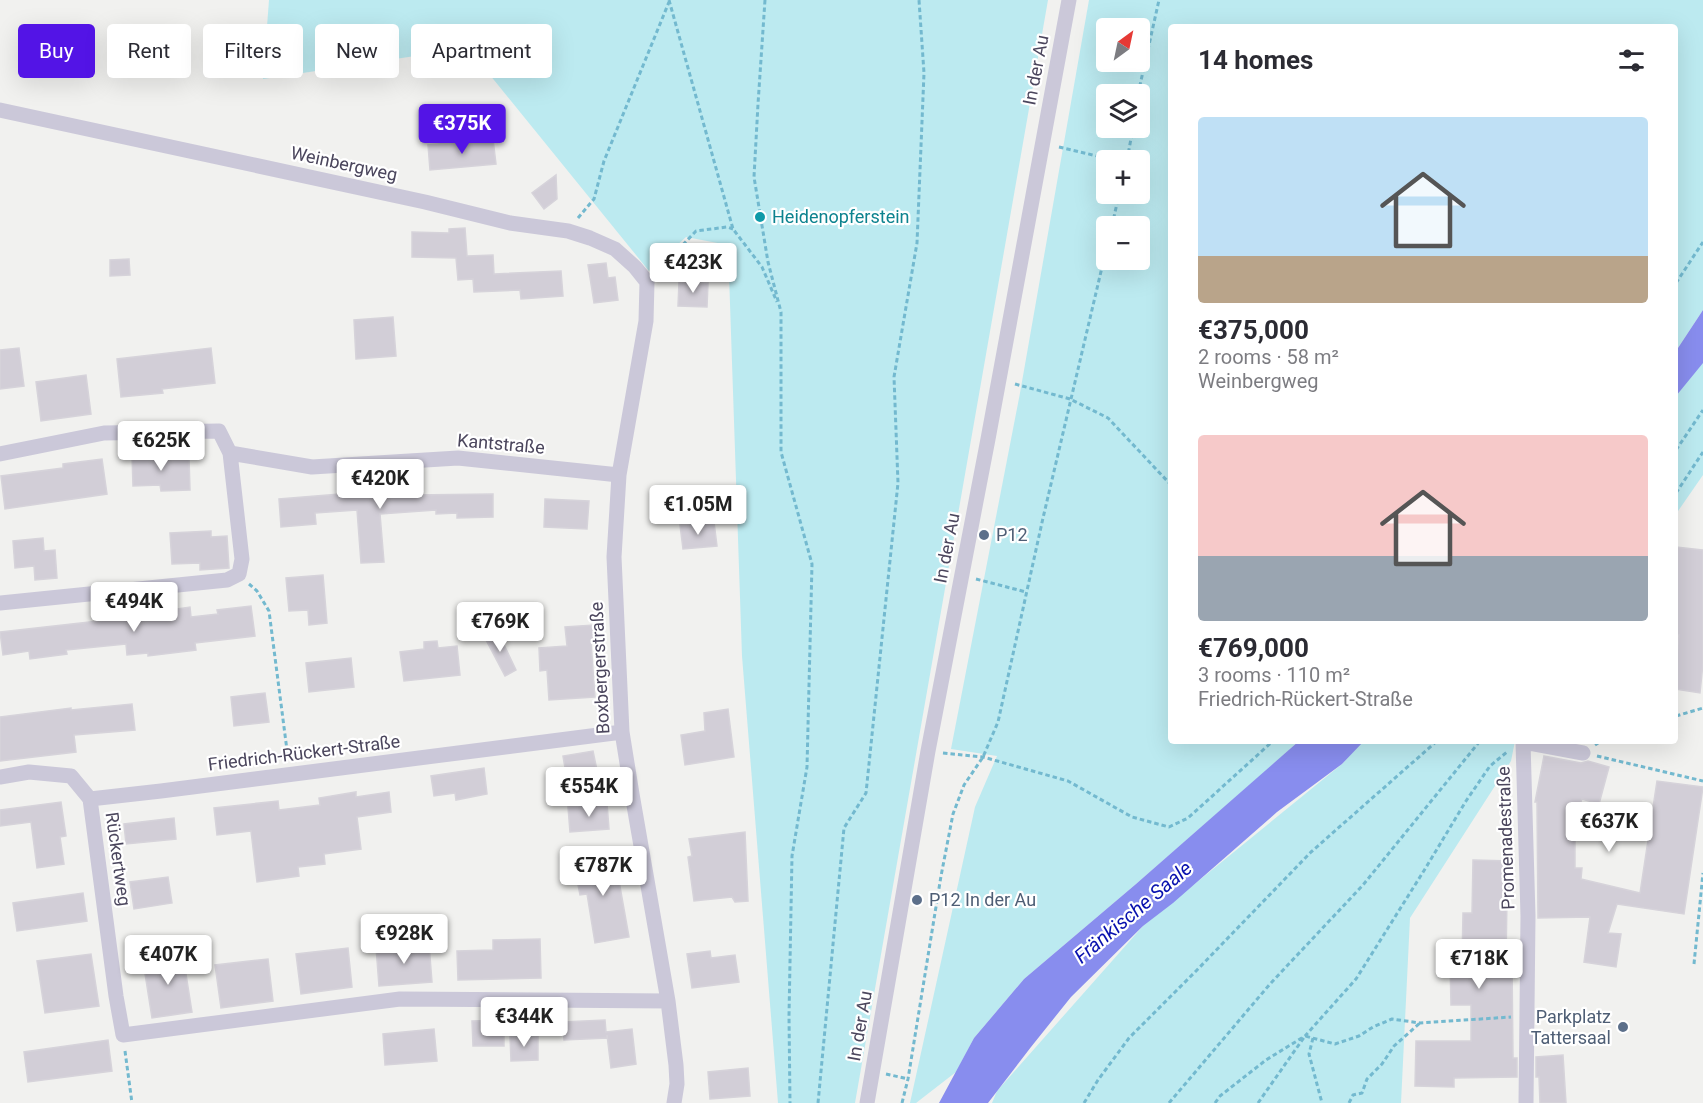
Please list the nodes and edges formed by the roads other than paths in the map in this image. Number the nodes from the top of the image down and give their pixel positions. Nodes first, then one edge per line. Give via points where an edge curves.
1 (1069, 0) edge
2 (0, 110) edge
3 (647, 300) joint
4 (230, 453) junction
5 (0, 454) edge
6 (619, 475) junction
7 (0, 603) edge
8 (622, 732) junction
9 (1523, 744) edge
10 (1534, 744) edge
11 (1583, 753) road end
12 (0, 777) edge
13 (90, 798) junction
14 (668, 1001) junction
15 (674, 1103) edge
16 (867, 1103) edge
17 (1526, 1103) edge

1 - 16 street, In der Au via 928,751
2 - 3 street, Weinbergweg via 510,223 567,231 615,249 647,282
3 - 6 street, Boxbergerstraße
4 - 5 street via 219,431 104,433
4 - 6 street, Kantstraße via 312,467 458,458
4 - 7 street via 242,559 239,574 227,580
6 - 8 street, Boxbergerstraße via 614,557
8 - 13 street, Friedrich-Rückert-Straße
8 - 14 street, Boxbergerstraße
9 - 17 street, Promenadestraße via 1528,916
10 - 11 street, Promenadestraße
12 - 13 street via 29,772 71,776
13 - 14 street, Rückertweg via 123,1035 400,999
14 - 15 street, Boxbergerstraße via 676,1065

